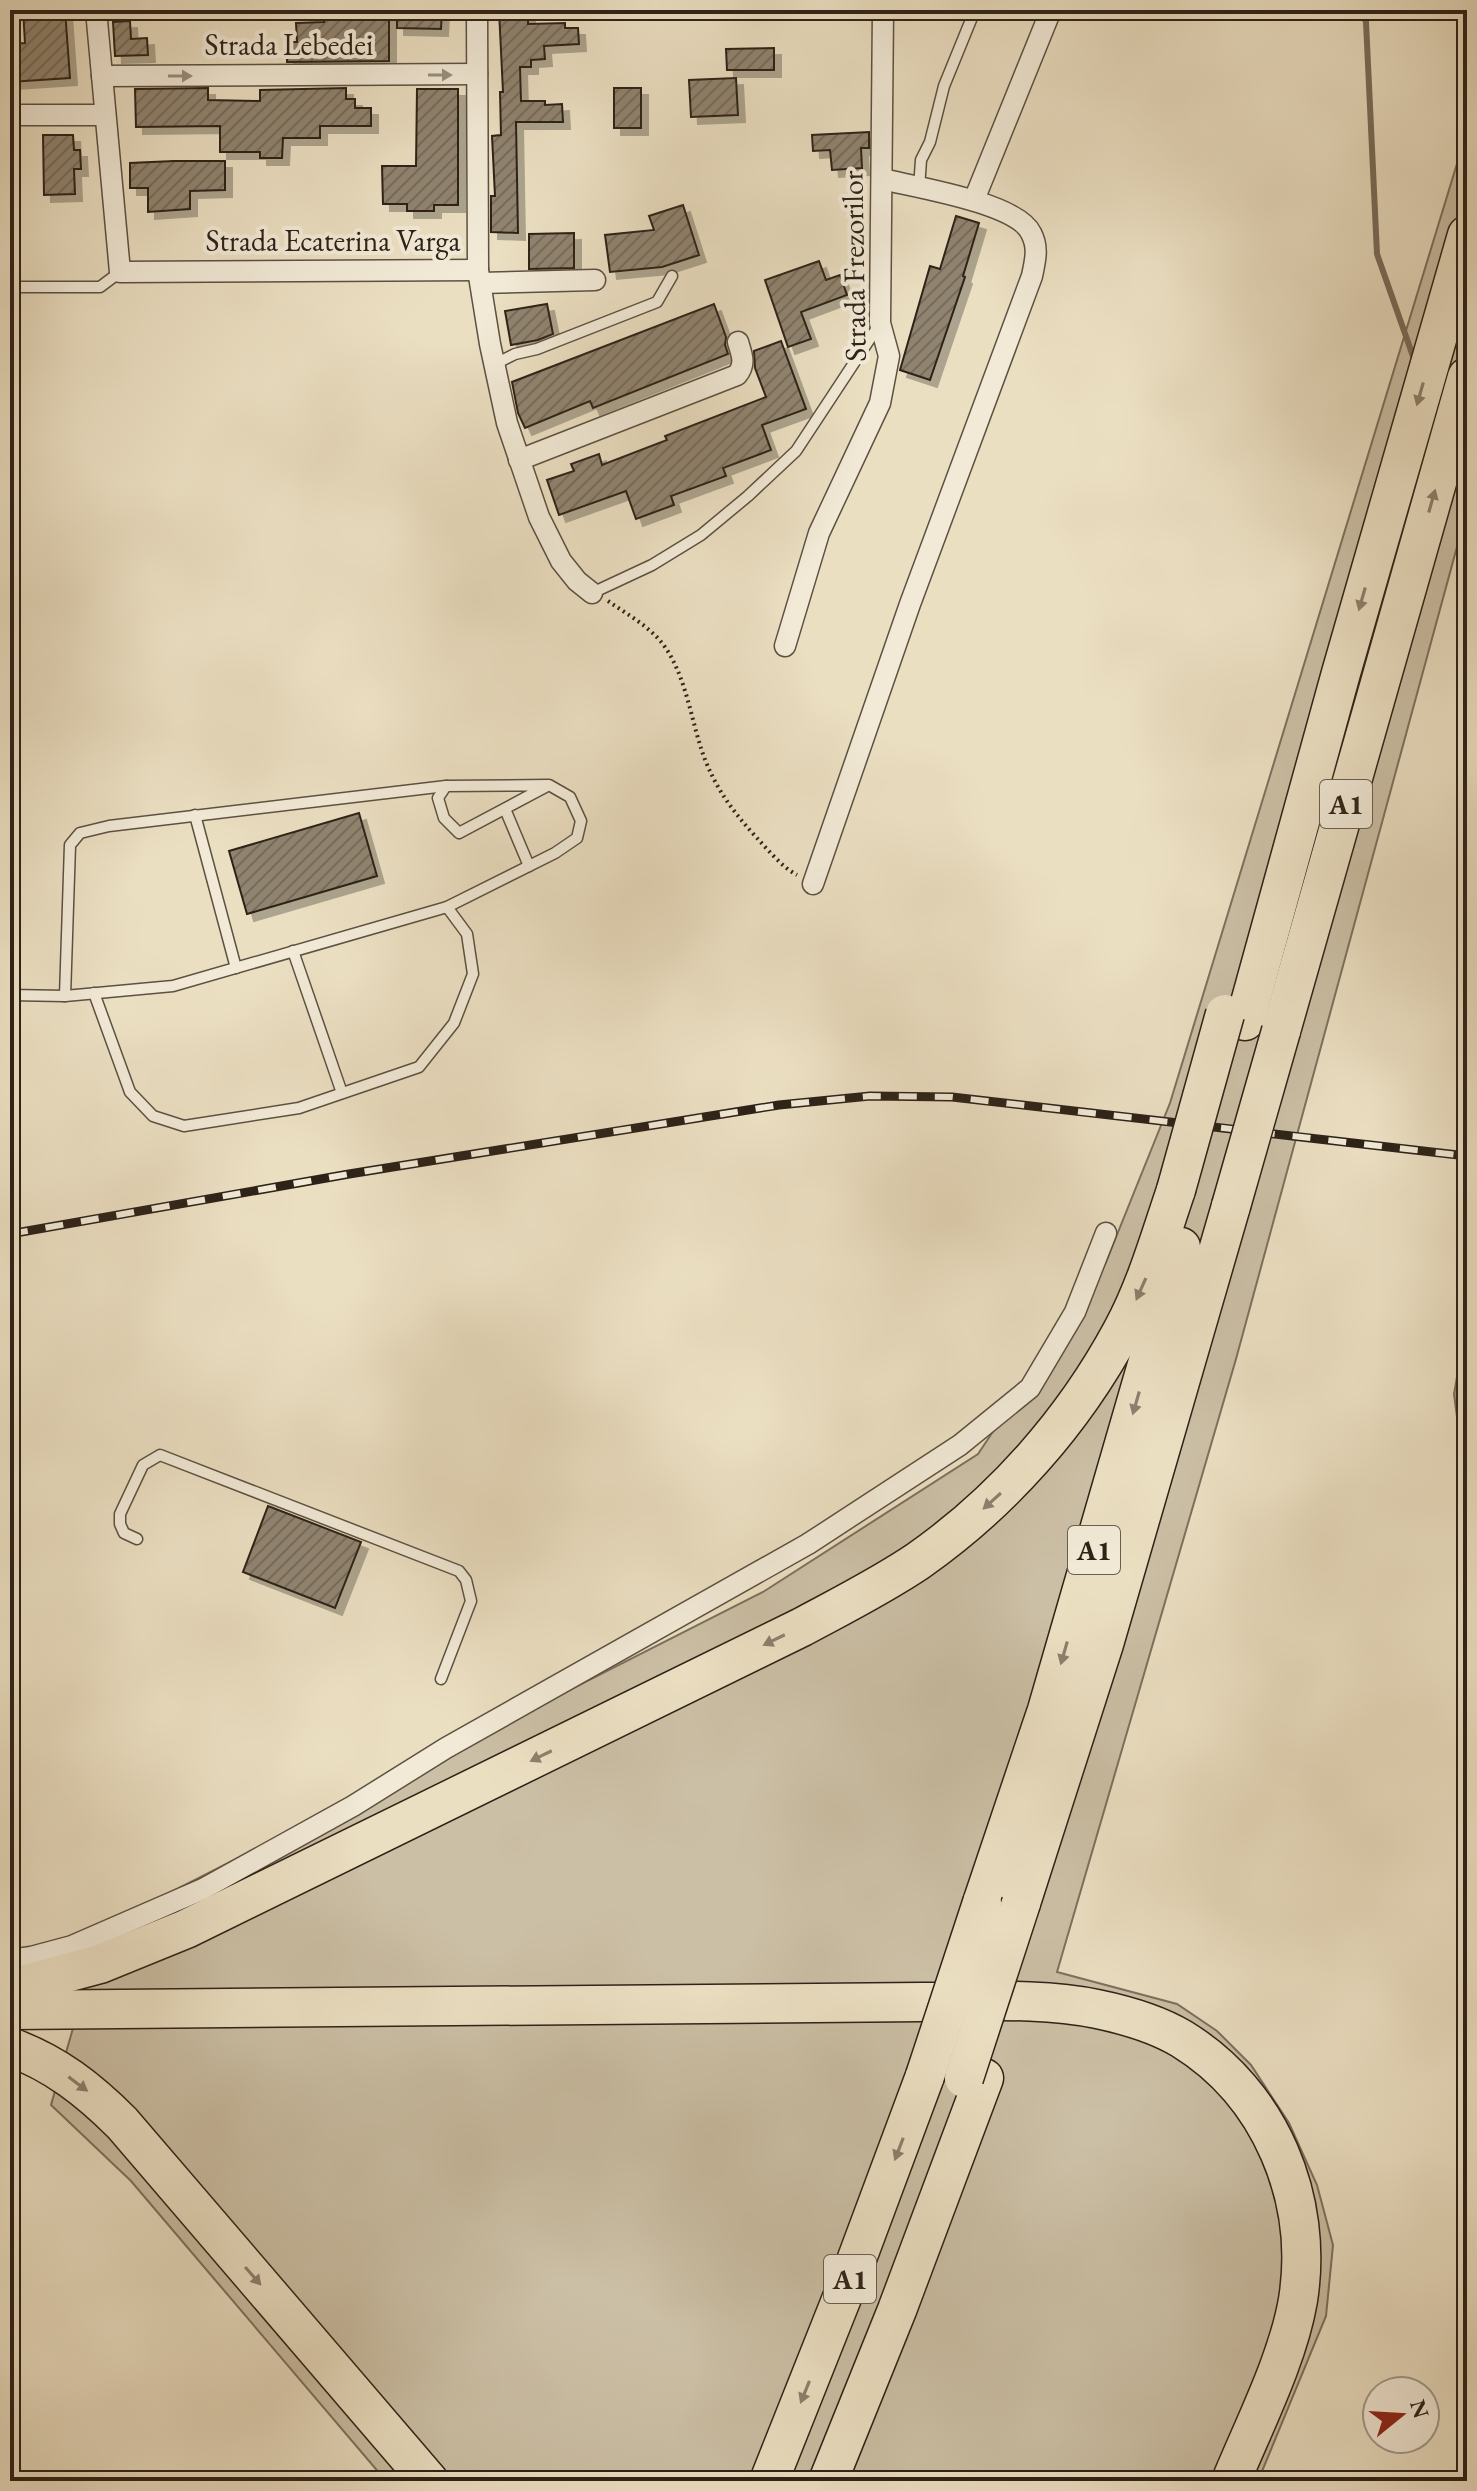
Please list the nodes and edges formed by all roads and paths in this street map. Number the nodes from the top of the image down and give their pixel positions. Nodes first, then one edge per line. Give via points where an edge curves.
1 (96, 10) edge
2 (477, 10) edge
3 (883, 10) edge
4 (975, 10) edge
5 (1051, 10) edge
6 (477, 74) junction
7 (102, 76) junction
8 (10, 115) edge
9 (105, 115) junction
10 (882, 179) junction
11 (919, 188) junction
12 (974, 200) junction
13 (1467, 235) edge
14 (120, 272) junction
15 (480, 276) junction
16 (672, 276) dead end
17 (595, 280) dead end
18 (10, 287) edge
19 (880, 323) junction
20 (738, 342) dead end
21 (495, 364) junction
22 (1467, 377) edge
23 (519, 460) junction
24 (592, 593) junction
25 (785, 646) dead end
26 (549, 785) junction
27 (446, 786) junction
28 (505, 809) junction
29 (195, 815) junction
30 (529, 866) junction
31 (813, 884) joint
32 (447, 907) junction
33 (293, 951) junction
34 (236, 968) junction
35 (94, 993) junction
36 (10, 995) edge
37 (65, 996) junction
38 (342, 1093) junction
39 (1213, 1199) junction
40 (1106, 1233) dead end
41 (137, 1539) dead end
42 (441, 1679) dead end
43 (10, 1960) edge
44 (10, 1988) edge
45 (10, 2010) edge
46 (10, 2047) edge
47 (974, 2078) junction
48 (429, 2481) edge
49 (769, 2481) edge
50 (809, 2481) edge
51 (828, 2481) edge
52 (1231, 2481) edge

1 - 7 street
2 - 6 street, Strada Ecaterina Varga
3 - 10 street, Strada Frezorilor
4 - 11 lane via 944,86 921,160
5 - 12 street
7 -> 6 street, Strada Lebedei
6 - 15 street, Strada Ecaterina Varga
7 - 9 street
8 - 9 street
9 - 14 street
10 - 11 street
10 - 19 street, Strada Frezorilor
11 - 12 street
12 - 31 street via 1018,219 1031,232 1037,252 1032,276
13 -> 39 highway, A1 via 1235,1018
14 - 15 street, Strada Ecaterina Varga
14 - 18 lane via 100,287
15 - 17 street
15 - 21 street
16 - 21 lane via 657,302
19 - 24 lane via 796,451 701,535
19 - 25 street, Strada Frezorilor via 889,356 880,403 819,533
20 - 23 street via 743,359 737,375
21 - 23 street
39 -> 22 highway, A1, bridge via 1290,1033
23 - 24 street via 561,561
24 - 31 path via 650,630 666,649 716,785 733,812 791,872
26 - 27 lane
26 - 28 lane
26 - 30 lane via 570,797 581,821 577,838
27 - 28 lane via 438,798 444,818 459,833
27 - 29 lane
28 - 30 lane
29 - 34 lane
29 - 37 lane via 109,826 80,833 70,845
30 - 32 lane
32 - 33 lane
32 - 38 lane via 467,934 473,974 454,1023 419,1067
33 - 34 lane
33 - 38 lane
34 - 35 lane via 173,986
35 - 37 lane
35 - 38 lane via 130,1092 153,1116 184,1126 299,1108
36 - 37 lane
39 -> 44 highway via 1146,1278 1123,1329 1068,1415 1002,1492 917,1562 802,1627 232,1907 100,1964
39 - 47 highway, A1, bridge via 1104,1644 1032,1904
39 -> 49 highway, A1, bridge via 925,2076
40 - 43 street via 1075,1312 1030,1388 960,1445 808,1544 203,1889 72,1946
41 - 42 lane via 124,1533 120,1514 143,1465 160,1455 459,1571 471,1601
45 - 52 highway via 1049,2003 1146,2022 1181,2038 1238,2087 1281,2155 1300,2219 1298,2302 1285,2349
46 -> 48 highway via 77,2082 122,2123
47 - 50 highway, A1
47 - 51 highway via 897,2310

